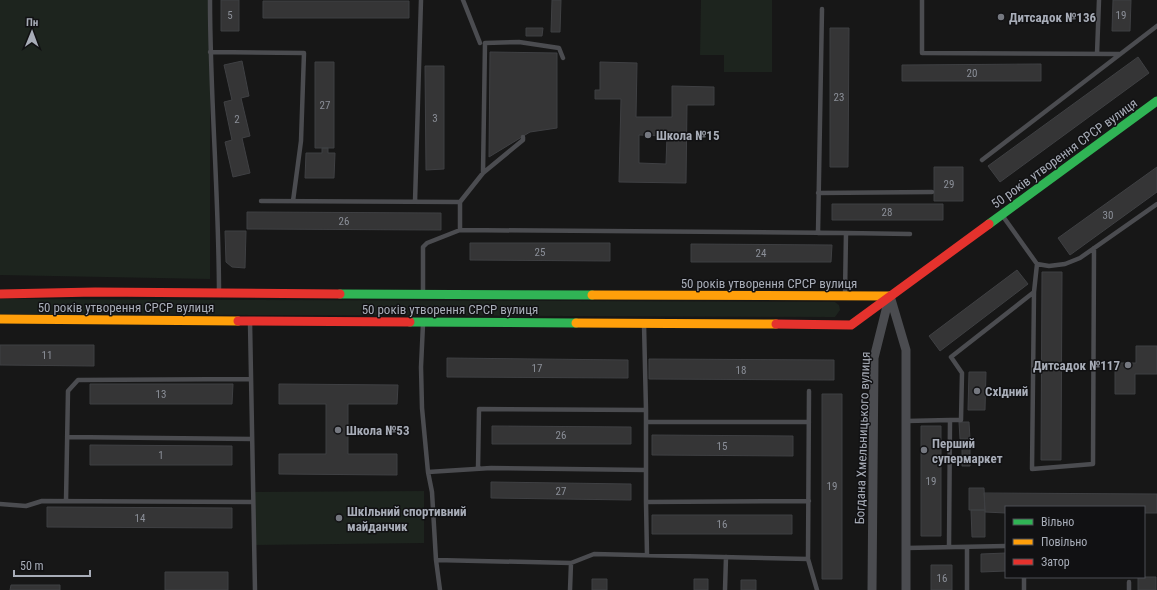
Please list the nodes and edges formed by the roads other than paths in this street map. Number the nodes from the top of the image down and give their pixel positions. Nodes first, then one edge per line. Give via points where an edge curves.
1 (210, 0) edge
2 (421, 0) edge
3 (463, 0) edge
4 (922, 0) edge
5 (1099, 0) edge
6 (822, 9) dead end
7 (1157, 26) edge
8 (480, 43) dead end
9 (210, 52) junction
10 (1097, 54) junction
11 (1119, 54) junction
12 (563, 58) dead end
13 (1157, 101) edge
14 (523, 137) dead end
15 (982, 160) dead end
16 (483, 172) junction
17 (818, 192) junction
18 (932, 192) dead end
19 (261, 201) dead end
20 (293, 201) junction
21 (415, 202) junction
22 (460, 202) junction
23 (1157, 204) edge
24 (1002, 215) junction
25 (460, 230) junction
26 (818, 233) junction
27 (846, 233) junction
28 (910, 234) dead end
29 (1094, 248) junction
30 (1037, 264) junction
31 (1034, 292) junction
32 (0, 294) edge
33 (219, 294) junction
34 (423, 295) junction
35 (845, 296) junction
36 (890, 296) junction
37 (0, 319) edge
38 (250, 321) junction
39 (423, 322) junction
40 (644, 324) junction
41 (251, 379) junction
42 (809, 392) dead end
43 (646, 410) junction
44 (950, 420) junction
45 (906, 421) junction
46 (646, 422) junction
47 (809, 422) junction
48 (67, 437) junction
49 (252, 439) junction
50 (478, 469) junction
51 (646, 470) junction
52 (428, 472) junction
53 (66, 501) junction
54 (809, 501) junction
55 (252, 502) junction
56 (646, 502) junction
57 (0, 504) edge
58 (966, 546) junction
59 (1005, 546) edge
60 (949, 547) junction
61 (906, 548) junction
62 (647, 555) junction
63 (726, 557) junction
64 (808, 559) junction
65 (436, 560) junction
66 (571, 563) junction
67 (1024, 578) edge
68 (1129, 582) dead end
69 (255, 590) edge
70 (440, 590) edge
71 (570, 590) edge
72 (725, 590) edge
73 (818, 590) edge
74 (872, 590) edge
75 (906, 590) edge
76 (967, 590) edge
77 (1024, 590) edge
78 (1129, 590) edge

1 - 9 lane
2 - 21 lane
3 - 8 lane
4 - 10 lane via 922,53
5 - 10 lane
6 - 17 lane
7 - 11 lane
9 - 20 lane via 304,54 301,140
9 - 33 lane
10 - 11 lane
11 - 15 lane
12 - 16 lane via 559,48 519,42 485,43
13 - 24 main road, 50 років утворення СРСР вулиця
14 - 16 lane via 523,140
16 - 22 lane
17 - 18 lane
17 - 26 lane
19 - 20 lane
20 - 21 lane
21 - 22 lane
22 - 25 lane
23 - 29 lane
24 - 30 lane
24 - 36 main road, 50 років утворення СРСР вулиця
25 - 26 lane
25 - 34 lane via 423,247
26 - 27 lane
27 - 28 lane
27 - 35 lane
29 - 30 lane via 1065,264
29 - 31 lane via 1093,464 1032,469
30 - 31 lane
31 - 44 lane via 951,357 962,373 961,420
32 - 33 main road, 50 років утворення СРСР вулиця
33 - 34 main road, 50 років утворення СРСР вулиця
34 - 35 main road, 50 років утворення СРСР вулиця
35 - 36 main road, 50 років утворення СРСР вулиця
36 - 40 main road, 50 років утворення СРСР вулиця via 851,325
36 - 45 street via 906,350
36 - 74 street, Богдана Хмельницького вулиця via 874,358
37 - 38 main road, 50 років утворення СРСР вулиця
38 - 39 main road, 50 років утворення СРСР вулиця
38 - 41 lane
39 - 40 main road, 50 років утворення СРСР вулиця
39 - 52 lane via 422,408
40 - 43 lane
41 - 48 lane via 78,380 68,391
41 - 49 lane
42 - 47 lane
43 - 46 lane
43 - 50 lane via 479,409
44 - 45 lane
44 - 60 lane
45 - 61 street
46 - 47 lane
46 - 51 lane
47 - 54 lane
48 - 49 lane
48 - 53 lane
49 - 55 lane
50 - 51 lane
50 - 52 lane
51 - 56 lane
52 - 65 lane via 432,492
53 - 55 lane
53 - 57 lane via 42,501 26,506
54 - 56 lane
54 - 64 lane
55 - 69 lane
56 - 62 lane
58 - 59 lane
58 - 60 lane
58 - 76 lane
60 - 61 lane
61 - 75 street
62 - 63 lane
62 - 66 lane via 594,554
63 - 64 lane
63 - 72 lane
64 - 73 lane
65 - 66 lane
65 - 70 lane
66 - 71 lane
67 - 77 lane
68 - 78 lane

